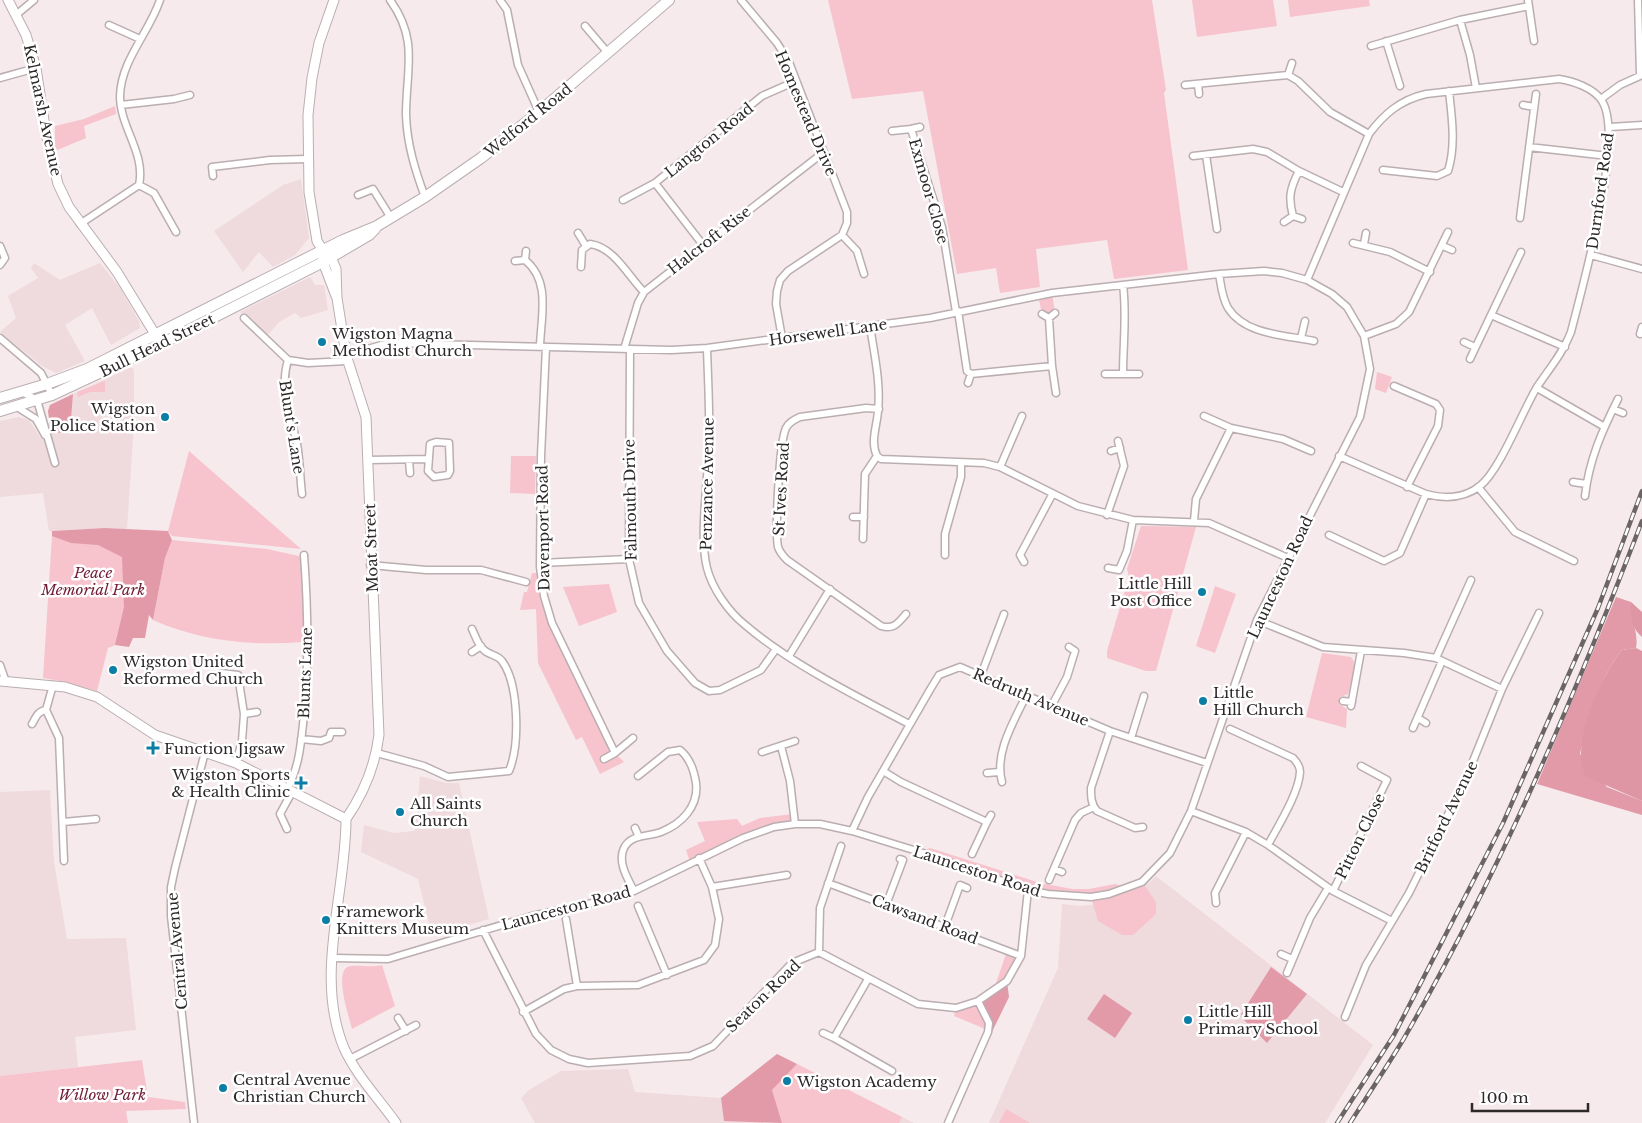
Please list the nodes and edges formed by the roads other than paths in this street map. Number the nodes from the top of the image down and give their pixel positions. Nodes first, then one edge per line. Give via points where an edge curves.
1 (8, 0) edge
2 (34, 0) edge
3 (160, 0) edge
4 (334, 0) edge
5 (390, 0) edge
6 (500, 0) edge
7 (669, 0) edge
8 (741, 0) edge
9 (1638, 0) edge
10 (1528, 3) edge
11 (16, 15) junction
12 (1460, 20) junction
13 (109, 25) dead end
14 (585, 26) dead end
15 (140, 40) junction
16 (1386, 41) junction
17 (1534, 41) dead end
18 (1371, 46) dead end
19 (608, 53) junction
20 (1292, 63) dead end
21 (36, 68) junction
22 (1288, 74) junction
23 (1641, 75) edge
24 (0, 78) edge
25 (796, 81) junction
26 (1198, 84) junction
27 (1185, 85) dead end
28 (1400, 86) dead end
29 (1476, 88) junction
30 (1449, 91) junction
31 (190, 94) dead end
32 (1199, 94) dead end
33 (1536, 94) dead end
34 (1601, 99) junction
35 (121, 105) junction
36 (1523, 105) dead end
37 (1534, 107) junction
38 (539, 112) junction
39 (1642, 125) edge
40 (1610, 126) junction
41 (920, 127) dead end
42 (911, 129) junction
43 (892, 131) dead end
44 (1369, 134) junction
45 (1529, 148) junction
46 (824, 152) junction
47 (1206, 155) junction
48 (1193, 156) dead end
49 (1608, 156) junction
50 (308, 159) junction
51 (1383, 170) dead end
52 (1298, 171) junction
53 (213, 176) dead end
54 (656, 183) junction
55 (139, 185) junction
56 (1343, 192) junction
57 (358, 195) dead end
58 (425, 197) junction
59 (623, 200) dead end
60 (1293, 216) junction
61 (391, 218) junction
62 (1520, 218) dead end
63 (1302, 219) dead end
64 (1284, 222) dead end
65 (80, 224) junction
66 (377, 226) junction
67 (1217, 229) dead end
68 (176, 232) dead end
69 (1448, 232) dead end
70 (578, 233) dead end
71 (1366, 233) dead end
72 (842, 235) junction
73 (1353, 243) dead end
74 (703, 244) junction
75 (1364, 244) junction
76 (0, 246) edge
77 (586, 246) junction
78 (1443, 246) junction
79 (1452, 250) dead end
80 (526, 252) dead end
81 (1521, 252) dead end
82 (1591, 255) junction
83 (330, 256) junction
84 (525, 260) junction
85 (515, 261) dead end
86 (1516, 261) junction
87 (0, 265) edge
88 (1524, 265) dead end
89 (581, 267) dead end
90 (1642, 269) edge
91 (1430, 272) junction
92 (864, 274) dead end
93 (1219, 274) junction
94 (1307, 280) junction
95 (1124, 285) junction
96 (644, 292) junction
97 (957, 312) junction
98 (1055, 313) dead end
99 (1492, 315) junction
100 (244, 318) dead end
101 (1304, 321) dead end
102 (870, 326) junction
103 (1364, 336) junction
104 (0, 338) edge
105 (782, 338) junction
106 (1301, 338) junction
107 (158, 340) junction
108 (1314, 341) dead end
109 (1464, 342) dead end
110 (543, 347) junction
111 (1565, 347) junction
112 (707, 348) junction
113 (1475, 348) junction
114 (627, 349) junction
115 (346, 358) junction
116 (1470, 359) dead end
117 (288, 360) junction
118 (1052, 366) junction
119 (971, 374) junction
120 (1105, 374) dead end
121 (1123, 374) junction
122 (1139, 374) dead end
123 (968, 383) dead end
124 (47, 384) junction
125 (1394, 386) dead end
126 (1537, 388) junction
127 (22, 392) junction
128 (1056, 393) dead end
129 (52, 395) junction
130 (0, 398) edge
131 (1618, 399) dead end
132 (37, 400) junction
133 (17, 407) junction
134 (879, 409) junction
135 (1613, 409) junction
136 (0, 411) edge
137 (1623, 413) dead end
138 (1022, 416) dead end
139 (1204, 416) dead end
140 (1603, 426) junction
141 (1231, 428) junction
142 (1118, 441) dead end
143 (1298, 445) junction
144 (1120, 448) junction
145 (1111, 451) dead end
146 (1312, 451) dead end
147 (1294, 454) dead end
148 (877, 456) junction
149 (1339, 456) junction
150 (428, 459) junction
151 (368, 460) junction
152 (409, 460) junction
153 (961, 464) junction
154 (1000, 467) junction
155 (410, 473) dead end
156 (1573, 482) dead end
157 (1586, 484) junction
158 (1407, 486) junction
159 (1478, 487) junction
160 (302, 494) dead end
161 (1426, 494) junction
162 (1052, 495) junction
163 (1585, 496) dead end
164 (1107, 515) junction
165 (853, 517) dead end
166 (864, 517) junction
167 (1133, 520) junction
168 (1194, 521) junction
169 (1329, 535) dead end
170 (863, 539) dead end
171 (945, 554) dead end
172 (304, 555) dead end
173 (1288, 558) junction
174 (630, 559) junction
175 (1574, 561) dead end
176 (1024, 562) dead end
177 (540, 563) junction
178 (370, 565) junction
179 (1108, 568) dead end
180 (1471, 580) dead end
181 (526, 582) dead end
182 (830, 588) junction
183 (1539, 613) dead end
184 (906, 614) dead end
185 (1004, 614) dead end
186 (1257, 620) junction
187 (472, 629) dead end
188 (481, 646) junction
189 (1069, 647) dead end
190 (776, 649) junction
191 (1362, 650) junction
192 (472, 652) dead end
193 (789, 656) junction
194 (1439, 660) junction
195 (0, 665) edge
196 (221, 673) dead end
197 (981, 674) junction
198 (3, 682) edge
199 (53, 686) junction
200 (1502, 689) junction
201 (1026, 696) junction
202 (1144, 696) dead end
203 (1342, 701) dead end
204 (1051, 707) junction
205 (46, 710) junction
206 (257, 712) dead end
207 (244, 714) junction
208 (1418, 718) junction
209 (1426, 723) dead end
210 (32, 724) dead end
211 (909, 724) junction
212 (1412, 728) dead end
213 (1230, 729) dead end
214 (1110, 731) junction
215 (342, 732) dead end
216 (633, 738) dead end
217 (1131, 738) junction
218 (302, 739) junction
219 (795, 741) dead end
220 (781, 746) junction
221 (205, 752) junction
222 (762, 752) dead end
223 (377, 753) junction
224 (615, 753) junction
225 (604, 759) dead end
226 (236, 763) junction
227 (1207, 764) junction
228 (1361, 766) dead end
229 (883, 771) junction
230 (999, 772) junction
231 (987, 773) dead end
232 (638, 776) dead end
233 (1002, 782) dead end
234 (289, 790) junction
235 (1094, 807) junction
236 (1191, 811) junction
237 (991, 815) dead end
238 (96, 819) dead end
239 (346, 819) junction
240 (63, 822) junction
241 (987, 822) junction
242 (795, 824) junction
243 (1143, 826) dead end
244 (635, 828) dead end
245 (287, 829) dead end
246 (852, 831) junction
247 (1246, 832) junction
248 (639, 837) junction
249 (1268, 845) junction
250 (841, 846) dead end
251 (972, 854) dead end
252 (699, 858) junction
253 (904, 860) dead end
254 (64, 861) dead end
255 (1054, 869) junction
256 (1062, 872) dead end
257 (787, 875) dead end
258 (1049, 880) dead end
259 (828, 883) junction
260 (712, 886) junction
261 (967, 888) dead end
262 (1028, 890) junction
263 (1331, 890) junction
264 (634, 891) junction
265 (1216, 903) dead end
266 (886, 905) junction
267 (638, 906) dead end
268 (566, 919) dead end
269 (1392, 921) junction
270 (945, 926) junction
271 (483, 930) junction
272 (819, 952) junction
273 (1281, 954) dead end
274 (1021, 956) junction
275 (334, 958) junction
276 (1292, 959) junction
277 (1287, 973) dead end
278 (668, 975) junction
279 (868, 979) junction
280 (577, 986) junction
281 (978, 1000) junction
282 (524, 1012) junction
283 (1345, 1017) dead end
284 (398, 1018) dead end
285 (416, 1025) dead end
286 (406, 1031) junction
287 (823, 1033) dead end
288 (834, 1038) junction
289 (350, 1059) junction
290 (892, 1071) dead end
291 (194, 1123) edge
292 (396, 1123) edge
293 (948, 1123) edge

1 - 11 street, Kelmarsh Avenue
2 - 11 street
3 - 15 street
4 - 50 street, Moat Street via 319,43 312,78
5 - 58 street via 406,28 410,53 406,115 414,170
6 - 38 street via 507,10 518,65
7 - 19 main road, Welford Road
8 - 25 street, Homestead Drive via 777,43
9 - 23 street
10 - 12 street
10 - 17 street
11 - 21 street, Kelmarsh Avenue
12 - 16 street
12 - 29 street
13 - 15 street
14 - 19 street
15 - 35 street via 122,86
16 - 18 street
16 - 28 street
19 - 38 main road, Welford Road
20 - 22 street
21 - 24 street
21 - 65 street, Kelmarsh Avenue via 52,164
22 - 26 street
22 - 44 street via 1330,112
23 - 34 street via 1620,84
25 - 46 street, Homestead Drive
25 - 54 street, Langton Road via 762,96
26 - 27 street
26 - 32 street
29 - 30 street
29 - 34 street via 1558,79 1577,83
30 - 44 street via 1412,98 1399,104 1379,120
30 - 51 street via 1453,126 1448,171 1437,176
31 - 35 street
33 - 37 street
34 - 40 street, Durnford Road
35 - 55 street via 140,162
36 - 37 street
37 - 45 street
38 - 58 main road, Welford Road
39 - 40 street
40 - 49 street, Durnford Road
41 - 42 street, Exmoor Close
42 - 43 street, Exmoor Close
42 - 97 street, Exmoor Close via 942,226
44 - 56 street
45 - 49 street
45 - 62 street
46 - 72 street, Homestead Drive via 847,212
46 - 74 street, Halcroft Rise
47 - 48 street
47 - 52 street via 1253,149 1267,152
47 - 67 street
49 - 82 street, Durnford Road
50 - 53 street via 212,167
50 - 83 street, Moat Street via 315,232
52 - 56 street
52 - 60 street via 1290,190
54 - 59 street, Langton Road
54 - 74 street
55 - 65 street
55 - 68 street via 154,193
56 - 94 street
57 - 61 street via 373,190
58 - 61 main road, Welford Road
60 - 63 street
60 - 64 street
61 - 66 main road, Welford Road
65 - 107 street, Kelmarsh Avenue via 117,272
66 - 83 main road, Welford Road via 369,236
66 - 83 main road, Welford Road via 343,240
69 - 78 street
70 - 77 street
71 - 75 street
72 - 92 street via 857,251
72 - 105 street via 788,271 780,280 776,304
73 - 75 street
74 - 96 street, Halcroft Rise
75 - 91 street via 1390,252
76 - 87 street via 5,258
77 - 89 street via 582,250
77 - 96 street via 602,248
78 - 79 street
78 - 91 street
80 - 84 street
81 - 86 street
82 - 90 street
82 - 111 street, Durnford Road
83 - 107 main road, Bull Head Street via 310,270
83 - 107 main road, Bull Head Street via 294,267 244,291
83 - 115 street, Moat Street via 338,279 337,298
84 - 85 street
84 - 110 street, Davenport Road via 539,276 542,290
86 - 88 street
86 - 99 street
91 - 103 street via 1409,312 1396,324
93 - 94 street, Horsewell Lane via 1282,273
93 - 95 street, Horsewell Lane
93 - 106 street via 1223,298 1239,320 1258,330
94 - 103 street, Launceston Road via 1347,307
95 - 97 street, Horsewell Lane via 1038,295
95 - 121 street via 1127,315
96 - 114 street, Halcroft Rise via 638,303
97 - 102 street, Horsewell Lane
97 - 119 street, Exmoor Close
98 - 118 street via 1046,316
99 - 111 street
99 - 113 street
100 - 117 street
101 - 106 street
102 - 105 street, Horsewell Lane
102 - 134 street
103 - 149 street, Launceston Road via 1370,369 1365,402
104 - 124 street via 41,373
105 - 112 street, Horsewell Lane
106 - 108 street
107 - 124 main road, Bull Head Street
107 - 129 main road, Bull Head Street
109 - 113 street
110 - 114 street, Horsewell Lane
110 - 115 street, Horsewell Lane via 389,343
110 - 177 street, Davenport Road
111 - 126 street, Durnford Road
112 - 114 street, Horsewell Lane
112 - 190 street, Penzance Avenue via 709,445 704,550 707,568 727,606 742,624
113 - 116 street
114 - 174 street, Falmouth Drive
115 - 117 street, Horsewell Lane via 308,363
115 - 151 street, Moat Street via 366,417
117 - 160 street, Blunt's Lane via 284,390 297,445
118 - 119 street
118 - 128 street
119 - 123 street
120 - 121 street
121 - 122 street
124 - 127 main road, Bull Head Street
124 - 129 street
125 - 158 street via 1436,404 1440,410 1438,426
126 - 140 street
126 - 159 street, Durnford Road via 1488,478
127 - 130 main road, Bull Head Street
127 - 132 street
129 - 132 main road, Bull Head Street
131 - 135 street
132 - 133 main road, Bull Head Street
132 - 133 street via 53,463 44,432 36,419
133 - 136 main road, Bull Head Street
134 - 148 street via 873,442
134 - 182 street, St Ives Road via 800,417 790,422 783,436 777,533 779,548 787,560
135 - 137 street
135 - 140 street
138 - 154 street
139 - 141 street
140 - 157 street via 1590,461
141 - 143 street
141 - 168 street via 1196,499
142 - 144 street
143 - 146 street
143 - 147 street
144 - 145 street
144 - 164 street via 1124,466
148 - 153 street via 881,459
148 - 166 street via 865,474
149 - 158 street, Durnford Road
149 - 173 street, Launceston Road
150 - 150 street via 430,444 449,443 448,475 431,475
150 - 152 street
151 - 152 street
151 - 178 street, Moat Street
152 - 155 street
153 - 154 street via 984,463
153 - 171 street via 962,477 945,534
154 - 162 street
156 - 157 street
157 - 163 street
158 - 161 street, Durnford Road
159 - 161 street, Durnford Road via 1455,497 1440,498
159 - 175 street via 1515,532
161 - 169 street via 1400,553 1384,561
162 - 164 street
162 - 176 street via 1017,554
164 - 167 street
165 - 166 street
166 - 170 street
167 - 168 street
167 - 179 street via 1120,571
168 - 173 street via 1220,527
172 - 218 street, Blunts Lane via 308,672
173 - 186 street, Launceston Road
174 - 177 street
174 - 190 street, Falmouth Drive via 639,603 646,619 668,651 700,686 709,691 720,690 741,681 761,670
177 - 224 street, Davenport Road via 544,596 552,623
178 - 181 street via 481,570
178 - 223 street, Moat Street
180 - 194 street
182 - 184 street, St Ives Road via 881,626 895,626
182 - 193 street
183 - 200 street, Britford Avenue
185 - 197 street
186 - 191 street via 1323,647
186 - 227 street, Launceston Road
187 - 188 street
188 - 192 street
188 - 223 street via 501,658 508,670 516,720 514,759 509,770 448,777 424,766
189 - 204 street via 1075,651 1067,677
190 - 193 street, Penzance Avenue
191 - 194 street
191 - 203 street via 1352,704
193 - 211 street, Penzance Avenue
194 - 200 street
194 - 208 street
195 - 198 street
196 - 207 street via 238,674
197 - 201 street, Redruth Avenue
197 - 211 street, Redruth Avenue via 960,667 939,675
198 - 199 street
199 - 205 street
199 - 221 street via 97,697 155,735
200 - 269 street, Britford Avenue via 1467,776
201 - 204 street, Redruth Avenue
201 - 230 street via 1002,752
202 - 217 street
204 - 214 street, Redruth Avenue
205 - 210 street via 37,715
205 - 240 street via 59,738
206 - 207 street
207 - 226 street
208 - 209 street
208 - 212 street
211 - 229 street, Redruth Avenue
213 - 249 street via 1294,758 1299,766 1300,773 1288,808
214 - 217 street, Redruth Avenue
214 - 235 street via 1091,788 1090,798
215 - 218 street via 331,732 329,738 321,741
216 - 224 street
217 - 227 street, Redruth Avenue
218 - 234 street, Blunts Lane
219 - 220 street
220 - 222 street
220 - 242 street via 790,781
221 - 226 street
221 - 291 street, Central Avenue via 171,887 171,916
223 - 239 street, Moat Street via 360,799
224 - 225 street
226 - 234 street
227 - 236 street, Launceston Road
228 - 263 street, Pitton Close via 1387,780
229 - 241 street
229 - 246 street, Redruth Avenue
230 - 231 street
230 - 233 street
232 - 248 street via 668,752 680,750 688,756 697,789 687,815 660,832
234 - 239 street
234 - 245 street, Blunts Lane via 280,814
235 - 243 street via 1135,828
235 - 255 street via 1075,820
236 - 247 street
236 - 262 street, Launceston Road via 1170,853 1142,882 1091,898
237 - 241 street
238 - 240 street
239 - 275 street
240 - 254 street
241 - 251 street
242 - 246 street, Launceston Road via 820,824
242 - 252 street, Launceston Road via 766,830
244 - 248 street
246 - 262 street, Launceston Road
247 - 249 street
247 - 265 street via 1212,894
248 - 264 street via 627,843 622,856 626,876
249 - 263 street
250 - 259 street
252 - 260 street
252 - 264 street, Launceston Road
253 - 266 street
255 - 256 street
255 - 258 street
257 - 260 street
259 - 266 street, Cawsand Road
259 - 272 street via 820,908
260 - 278 street via 719,919 715,945 704,960
261 - 270 street via 960,885
262 - 274 street, Seaton Road
263 - 269 street
263 - 276 street via 1310,918
264 - 271 street, Launceston Road
266 - 270 street, Cawsand Road
267 - 278 street
268 - 280 street
269 - 283 street, Britford Avenue via 1366,965
270 - 274 street, Cawsand Road
271 - 275 street, Launceston Road via 388,958
271 - 282 street, Seaton Road
272 - 279 street, Seaton Road
272 - 282 street, Seaton Road via 792,963 713,1046 690,1056 588,1063 569,1059 551,1050 536,1034
273 - 276 street
274 - 281 street, Seaton Road via 1007,981
275 - 289 street via 330,983 336,1022
276 - 277 street
278 - 280 street via 638,985
279 - 281 street, Seaton Road via 918,1004 935,1008 956,1008
279 - 288 street
280 - 282 street via 564,989
281 - 293 street via 989,1023 988,1032
284 - 286 street
285 - 286 street
286 - 289 street
287 - 288 street
288 - 290 street
289 - 292 street

